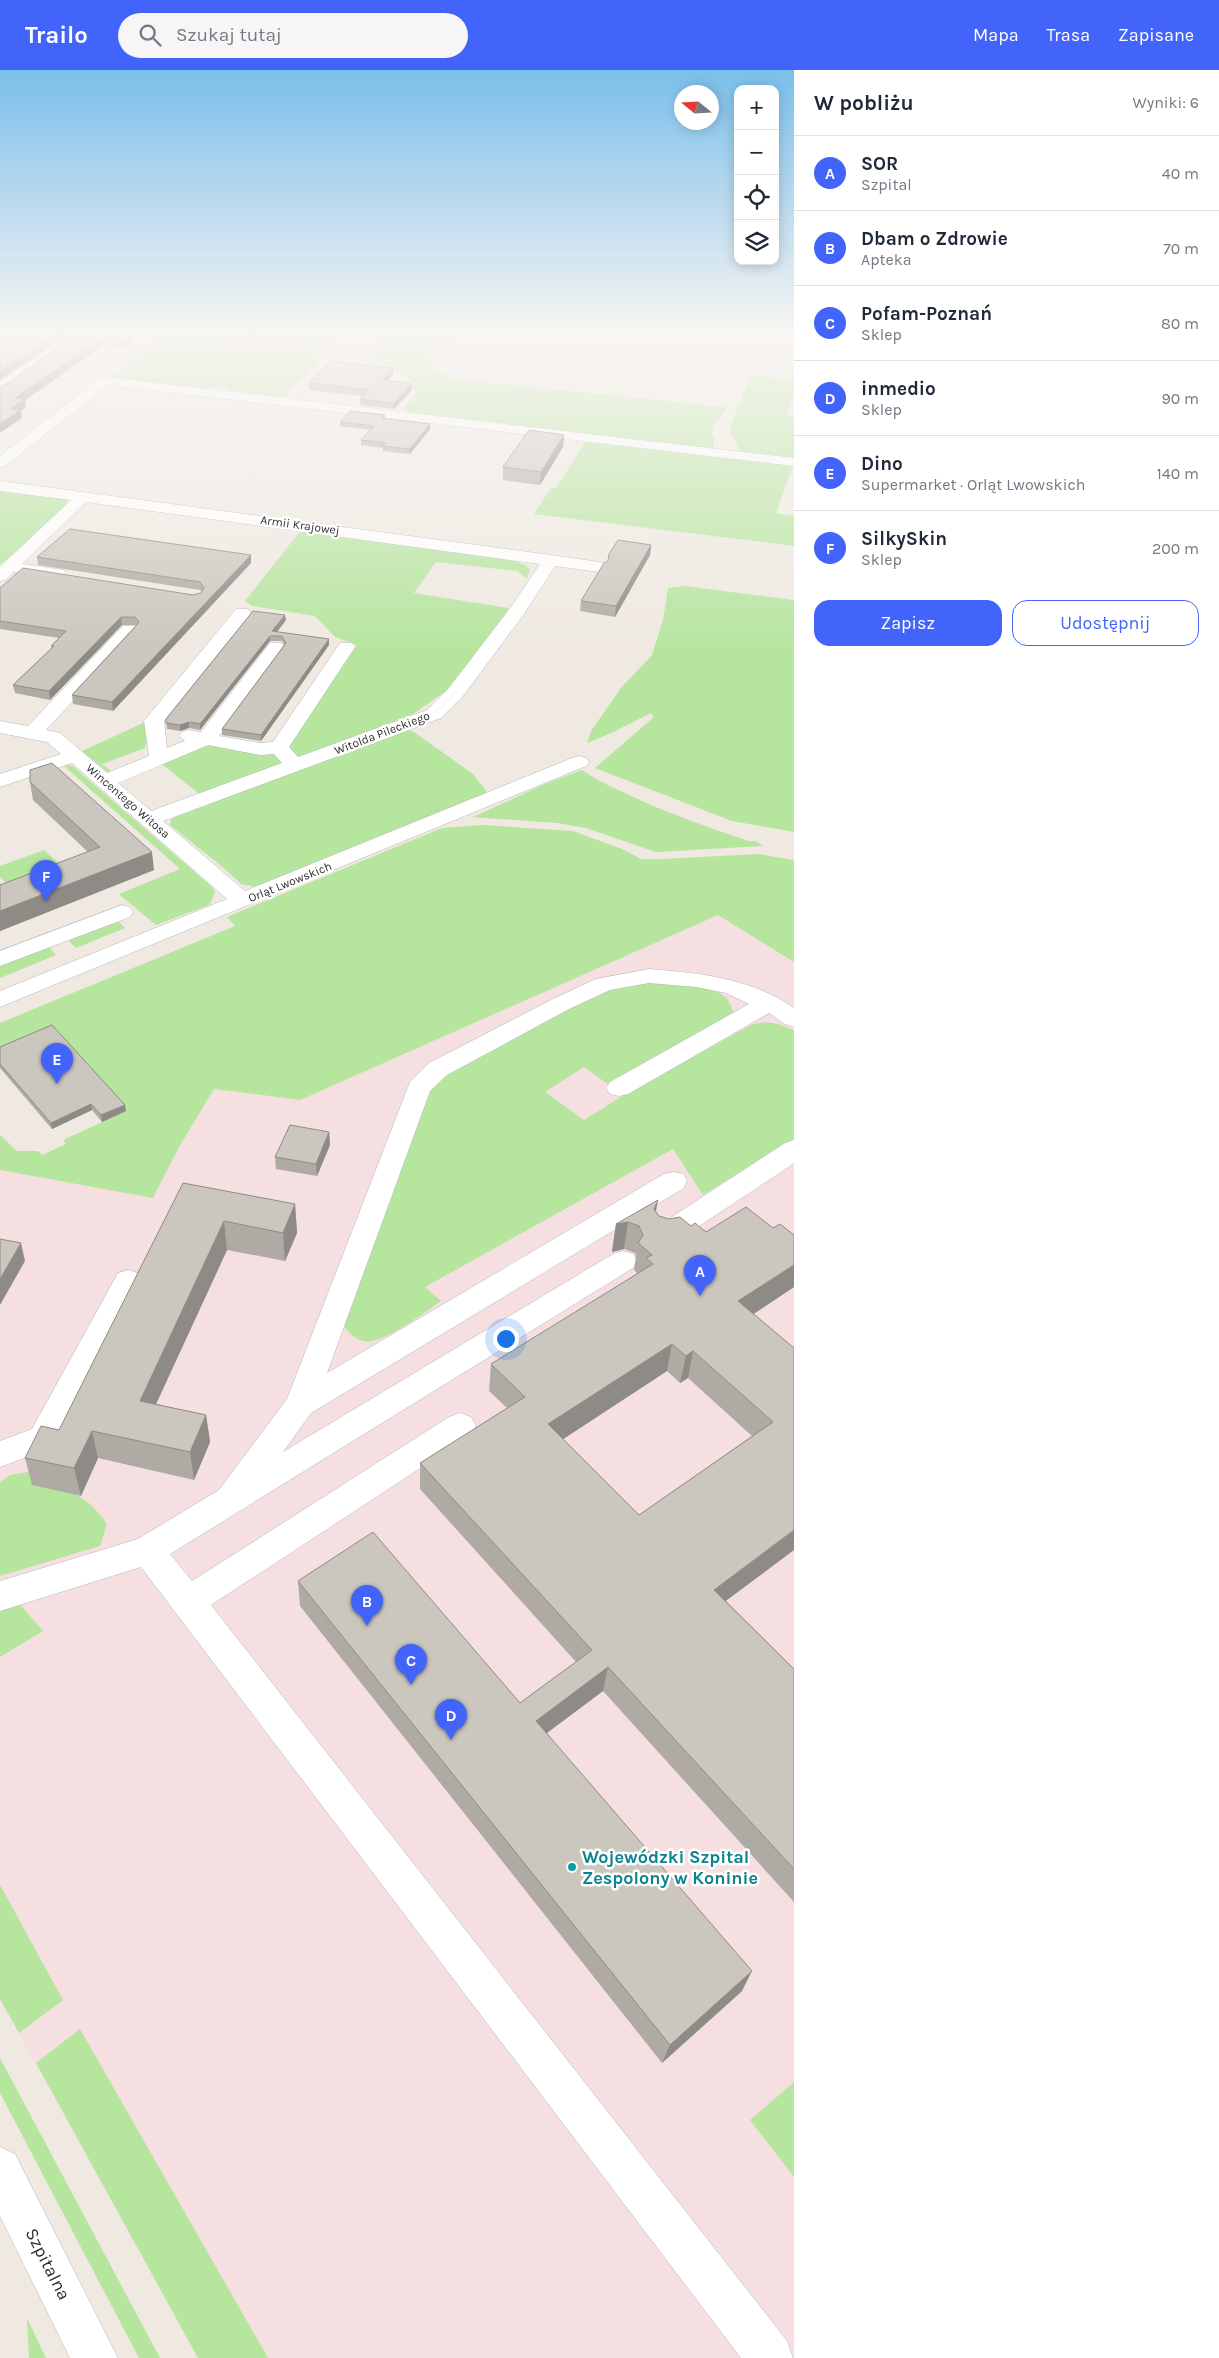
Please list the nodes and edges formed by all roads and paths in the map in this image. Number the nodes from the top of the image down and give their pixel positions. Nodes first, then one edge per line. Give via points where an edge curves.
1 (30, 440) edge
2 (605, 440) edge
3 (794, 462) edge
4 (0, 463) edge
5 (0, 486) edge
6 (84, 496) junction
7 (551, 560) junction
8 (599, 567) edge
9 (5, 571) edge
10 (78, 578) edge
11 (242, 613) dead end
12 (129, 630) edge
13 (276, 647) dead end
14 (346, 647) dead end
15 (0, 727) edge
16 (156, 731) junction
17 (32, 733) junction
18 (206, 739) junction
19 (279, 748) junction
20 (76, 755) junction
21 (159, 758) junction
22 (579, 762) dead end
23 (295, 766) junction
24 (0, 781) edge
25 (106, 781) junction
26 (149, 819) junction
27 (243, 901) junction
28 (122, 912) dead end
29 (0, 959) edge
30 (0, 1000) edge
31 (768, 1003) junction
32 (794, 1019) edge
33 (619, 1088) dead end
34 (794, 1148) edge
35 (674, 1181) dead end
36 (665, 1235) edge
37 (623, 1261) dead end
38 (128, 1281) dead end
39 (300, 1404) junction
40 (460, 1426) dead end
41 (0, 1454) edge
42 (230, 1502) junction
43 (148, 1550) junction
44 (0, 1596) edge
45 (188, 1602) junction
46 (0, 2169) edge
47 (95, 2358) edge
48 (770, 2358) edge

1 - 4 street
2 - 3 street
5 - 6 street, Armii Krajowej
6 - 7 street, Armii Krajowej
6 - 9 street
7 - 8 street, Armii Krajowej
7 - 23 street, Witolda Pileckiego via 518,610 446,704 420,720
9 - 10 street
11 - 16 street via 154,721
12 - 17 street
13 - 18 street
14 - 19 street
15 - 17 street, Wincentego Witosa
16 - 18 street
16 - 21 street
17 - 20 street, Wincentego Witosa via 53,737
18 - 19 street via 260,749
18 - 21 street
19 - 23 street
20 - 24 street
20 - 25 street, Wincentego Witosa
21 - 25 street
22 - 27 street, Orląt Lwowskich
23 - 26 street, Witolda Pileckiego
25 - 26 street, Wincentego Witosa
26 - 27 street, Wincentego Witosa
27 - 30 street, Orląt Lwowskich
28 - 29 street
31 - 32 street
31 - 33 street
31 - 39 street via 732,987 696,980 649,976 604,984 438,1070 419,1088
34 - 36 street
35 - 39 street
37 - 42 street
38 - 41 street via 44,1438
39 - 42 street
40 - 45 street
42 - 43 street
43 - 44 street
43 - 45 street
45 - 48 street
46 - 47 street, Szpitalna

